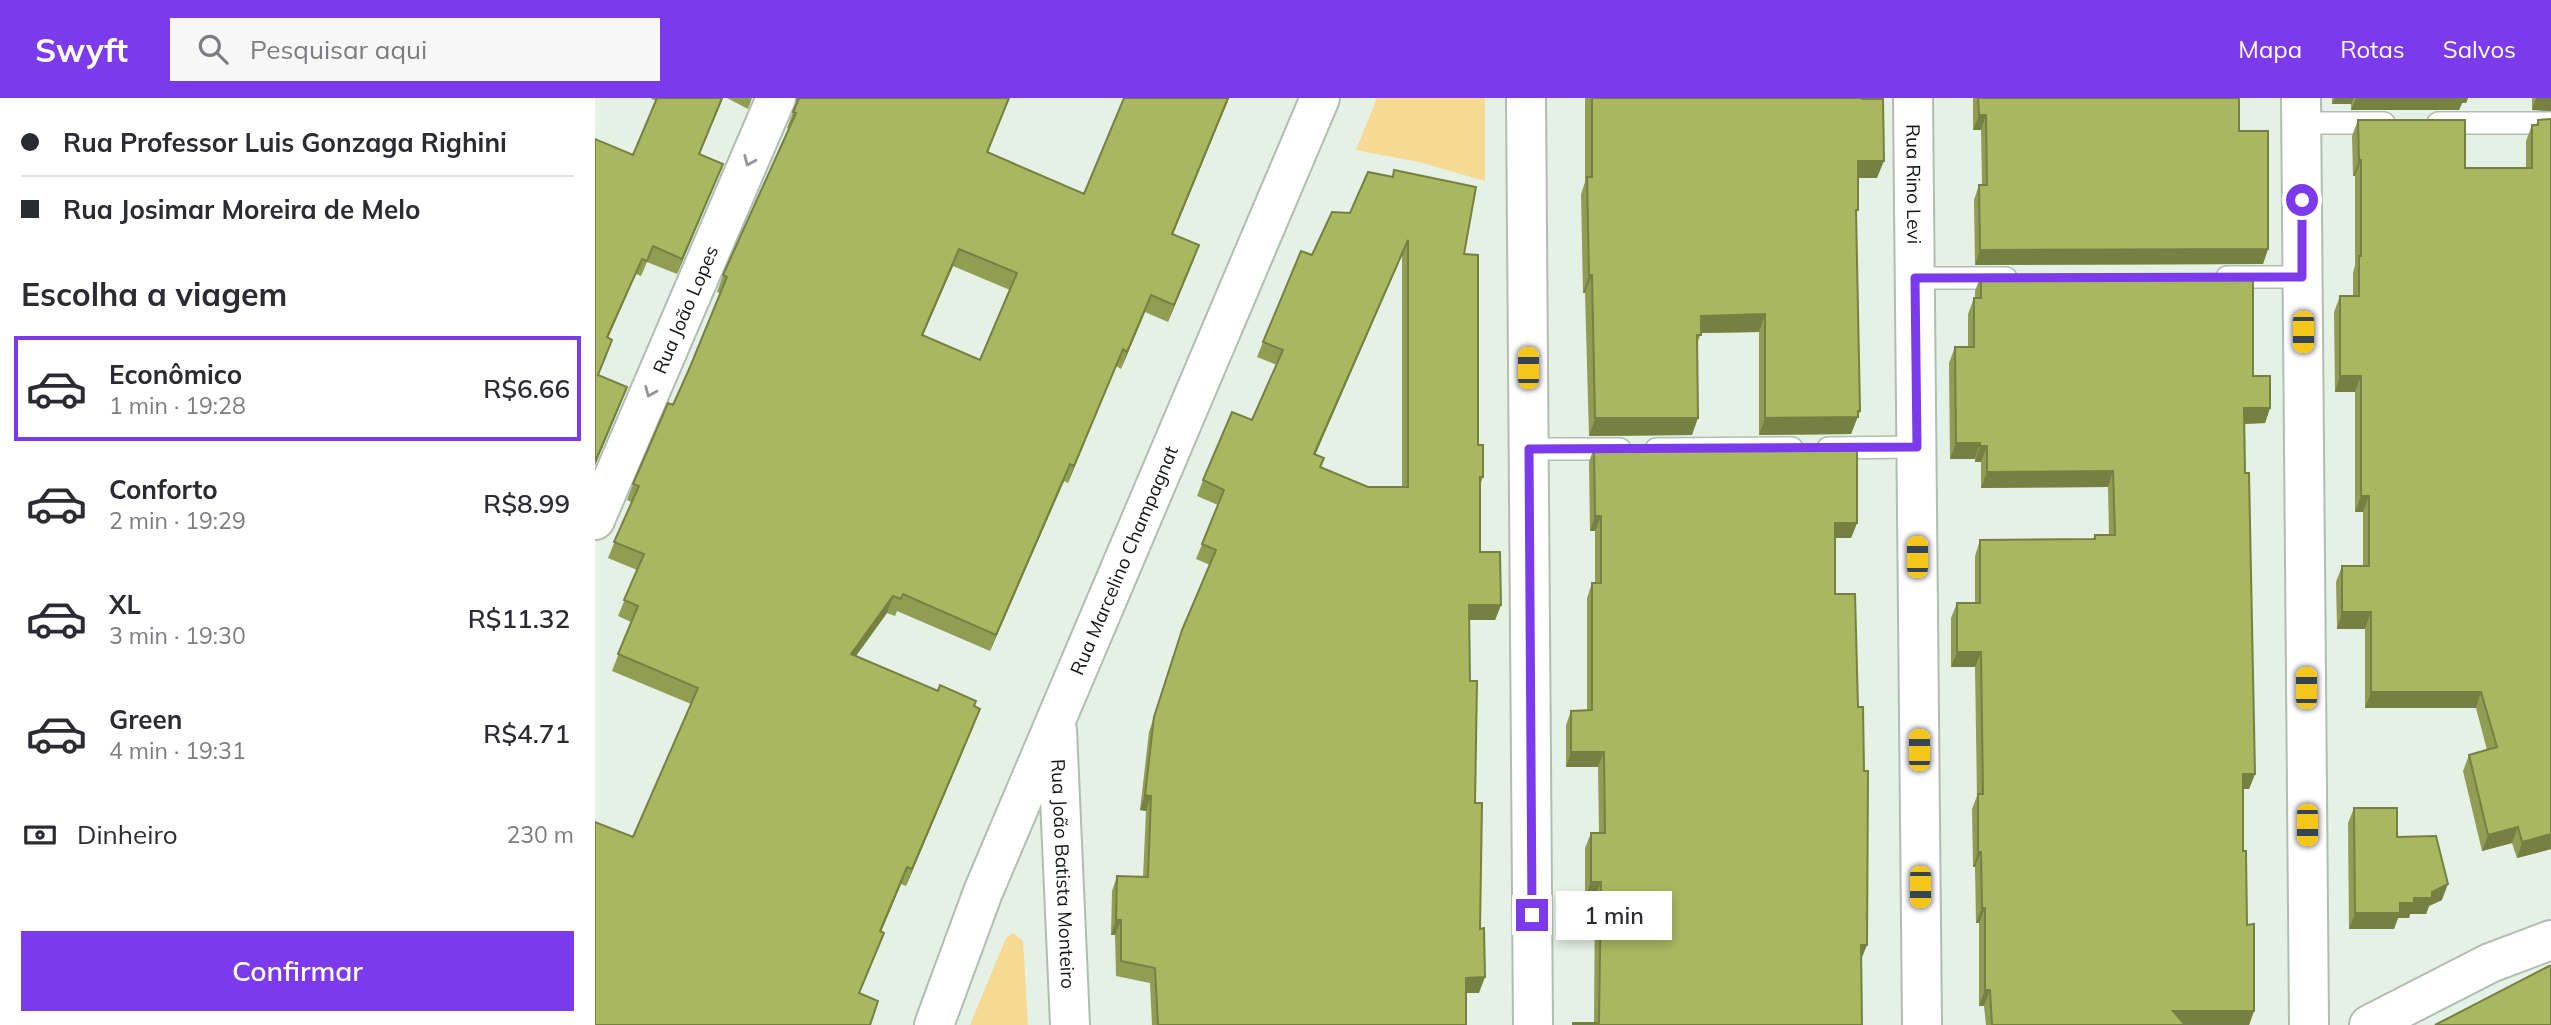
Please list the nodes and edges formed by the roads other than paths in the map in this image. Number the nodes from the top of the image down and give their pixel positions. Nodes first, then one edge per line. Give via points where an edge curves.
1 (776, 98) edge
2 (1320, 98) edge
3 (1527, 98) edge
4 (1913, 98) edge
5 (2301, 110) edge
6 (2551, 123) edge
7 (2206, 277) edge
8 (2302, 277) junction
9 (1915, 278) junction
10 (2026, 278) edge
11 (1917, 447) junction
12 (1529, 449) junction
13 (595, 520) edge
14 (1056, 722) junction
15 (2551, 940) edge
16 (934, 1025) edge
17 (1070, 1025) edge
18 (1533, 1025) edge
19 (1922, 1025) edge
20 (2309, 1025) edge
21 (2369, 1025) edge

1 -> 13 street, Rua João Lopes
2 - 14 street, Rua Marcelino Champagnat
3 - 12 street
4 - 9 street, Rua Rino Levi
5 - 6 lane via 2405,123
5 - 8 street
7 - 8 lane
8 - 20 street
9 - 10 lane
9 - 11 street, Rua Rino Levi
11 - 12 lane
11 - 19 street, Rua Rino Levi
12 - 18 street
14 - 16 street, Rua Marcelino Champagnat via 983,892
14 - 17 street, Rua João Batista Monteiro
15 - 21 street via 2490,963

